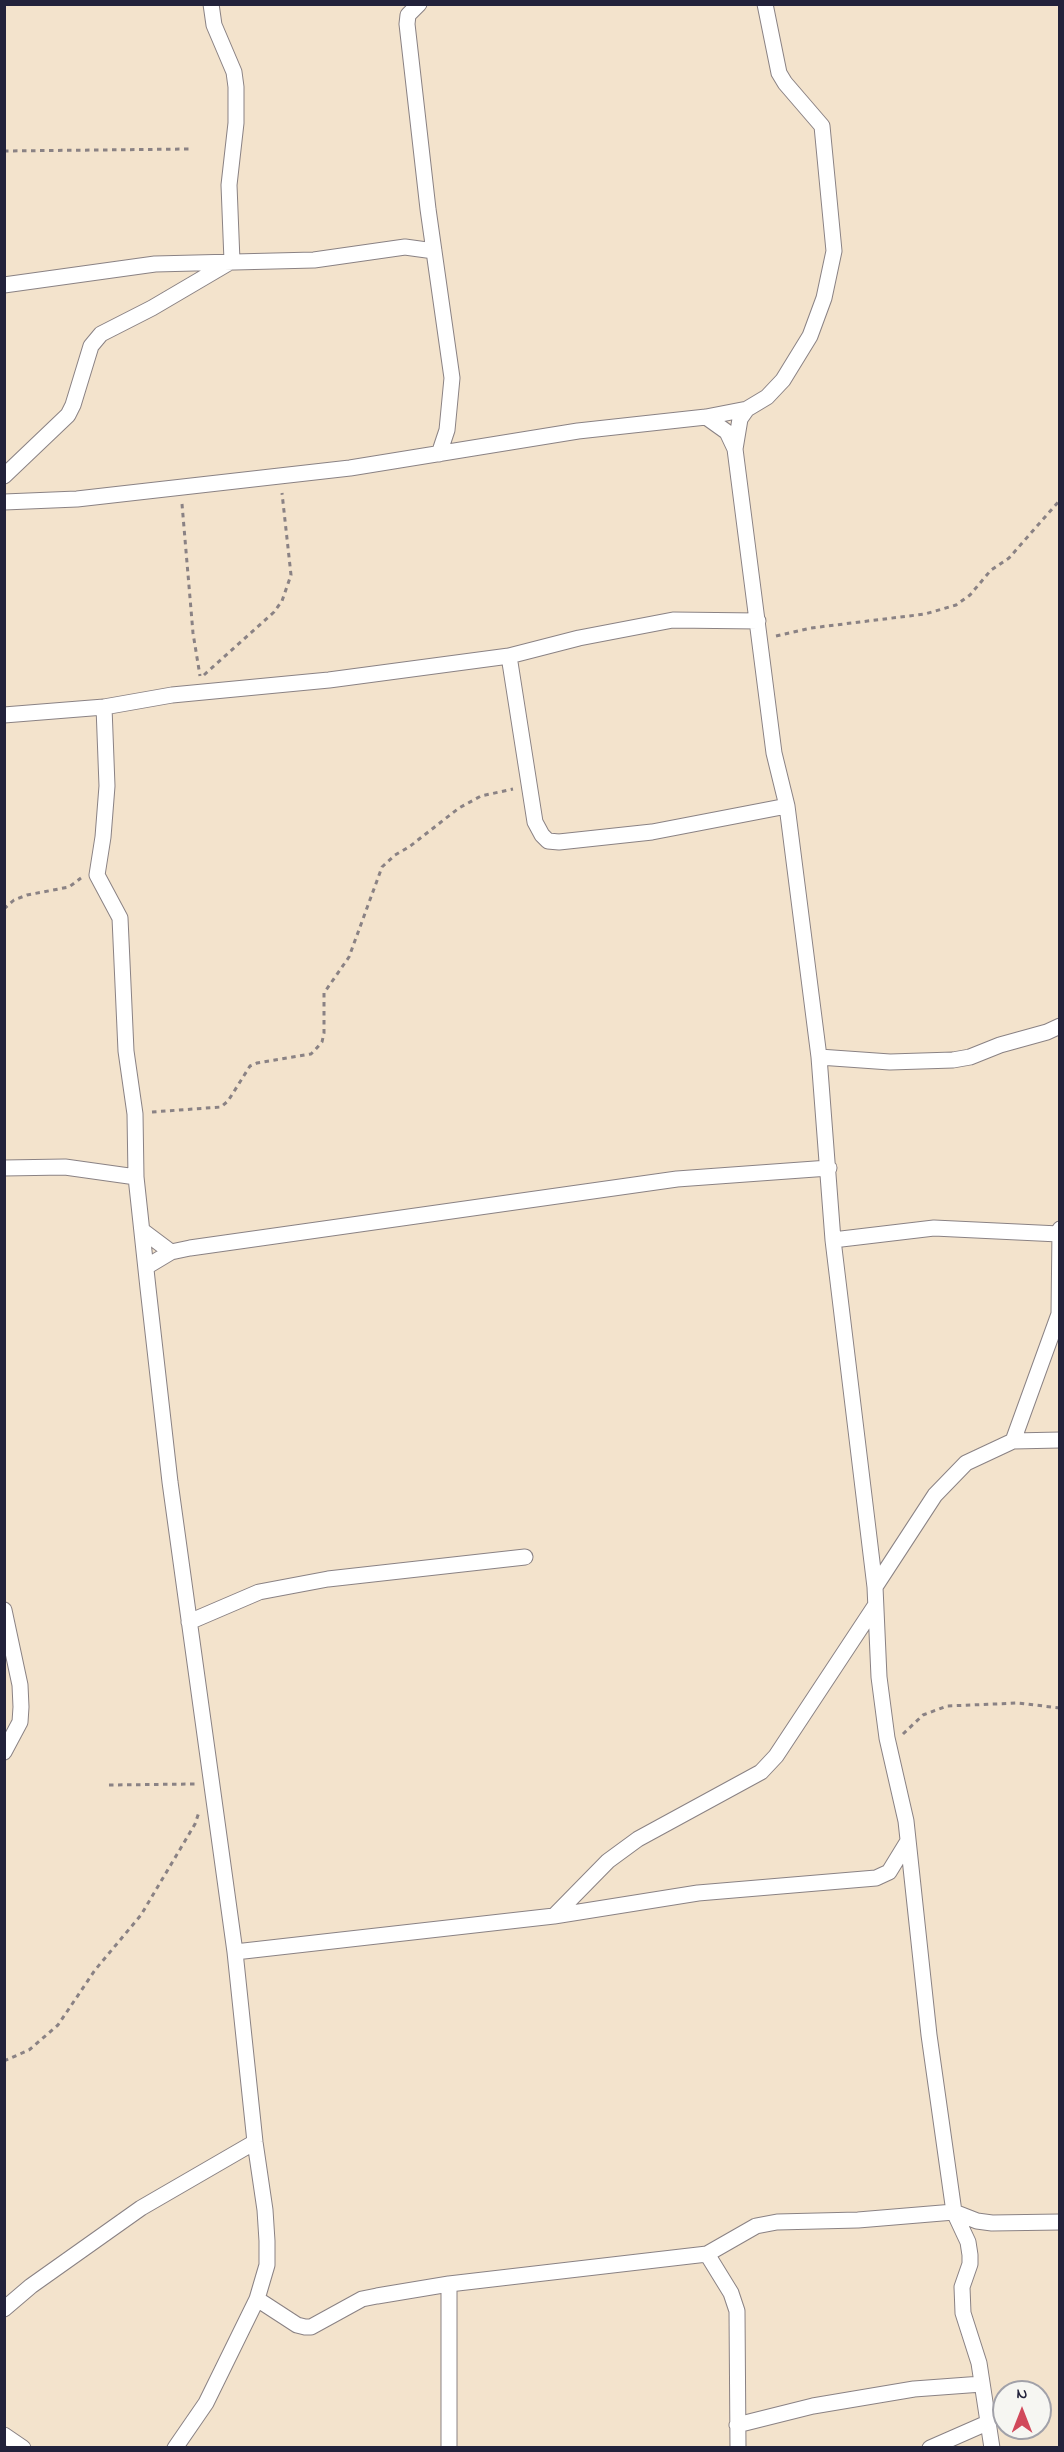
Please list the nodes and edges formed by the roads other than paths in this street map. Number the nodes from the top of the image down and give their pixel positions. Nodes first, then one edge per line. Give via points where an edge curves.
1 (211, 4) edge
2 (419, 4) edge
3 (765, 4) edge
4 (406, 12) edge
5 (434, 251) junction
6 (232, 261) junction
7 (5, 285) edge
8 (747, 409) junction
9 (706, 417) junction
10 (735, 449) junction
11 (439, 453) junction
12 (4, 476) edge
13 (4, 501) edge
14 (758, 621) junction
15 (509, 656) junction
16 (104, 708) junction
17 (4, 715) edge
18 (787, 806) junction
19 (1059, 1026) edge
20 (819, 1057) junction
21 (4, 1168) edge
22 (828, 1168) junction
23 (136, 1177) junction
24 (142, 1231) junction
25 (1059, 1231) edge
26 (833, 1240) junction
27 (171, 1252) junction
28 (146, 1267) junction
29 (1059, 1440) edge
30 (1013, 1441) junction
31 (525, 1557) dead end
32 (875, 1587) junction
33 (875, 1606) junction
34 (4, 1610) edge
35 (189, 1622) junction
36 (4, 1752) edge
37 (909, 1841) junction
38 (554, 1916) junction
39 (235, 1952) junction
40 (255, 2142) junction
41 (954, 2212) junction
42 (1059, 2222) edge
43 (707, 2254) junction
44 (449, 2284) junction
45 (257, 2300) junction
46 (4, 2309) edge
47 (982, 2384) junction
48 (987, 2423) junction
49 (737, 2425) junction
50 (4, 2435) edge
51 (23, 2448) edge
52 (175, 2448) edge
53 (449, 2448) edge
54 (738, 2448) edge
55 (930, 2448) edge
56 (992, 2448) edge

1 - 6 street via 214,25 234,72 236,87 230,185
2 - 4 street
3 - 8 street via 779,73 822,126 834,250 824,298 810,336 783,380 767,397
4 - 5 street
5 - 6 street via 405,247 314,260
5 - 11 street via 452,378 447,430
6 - 7 street via 155,264
6 - 12 street via 101,334 91,346 68,415
8 - 9 street
8 - 10 street via 740,419
9 - 10 street via 726,432
9 - 11 street via 578,431
10 - 14 street
11 - 13 street via 350,468 77,499
14 - 15 street via 673,620
14 - 18 street via 774,753
15 - 16 street via 329,680 172,695
15 - 18 street via 535,822 548,841 687,827
16 - 17 street
16 - 23 street via 107,786 98,880 120,918
18 - 20 street
19 - 20 street via 952,1060 890,1062
20 - 22 street
21 - 23 street via 65,1167
22 - 26 street
22 - 27 street via 677,1179
23 - 24 street
24 - 27 street
24 - 28 street
25 - 26 street via 934,1228
25 - 30 street via 1059,1314
26 - 32 street
27 - 28 street
28 - 35 street
29 - 30 street
30 - 32 street via 966,1463 935,1495
31 - 35 street via 328,1579 259,1592
32 - 33 street
33 - 37 street via 879,1677
33 - 38 street via 776,1756 761,1772 638,1839 608,1862
34 - 36 street via 21,1707 20,1722
35 - 39 street
37 - 38 street via 890,1872 876,1878 698,1893
37 - 41 street via 929,2035
38 - 39 street
39 - 40 street
40 - 45 street via 267,2241 267,2265
40 - 46 street via 141,2208
41 - 42 street via 992,2223
41 - 43 street via 777,2222 756,2226
41 - 47 street via 968,2242 970,2264 961,2297
43 - 44 street
43 - 49 street via 731,2293 737,2311
44 - 45 street via 362,2300 305,2328
44 - 53 street
45 - 52 street via 206,2403
47 - 48 street
47 - 49 street via 914,2389 813,2406
48 - 55 street
48 - 56 street
49 - 54 street
50 - 51 street

